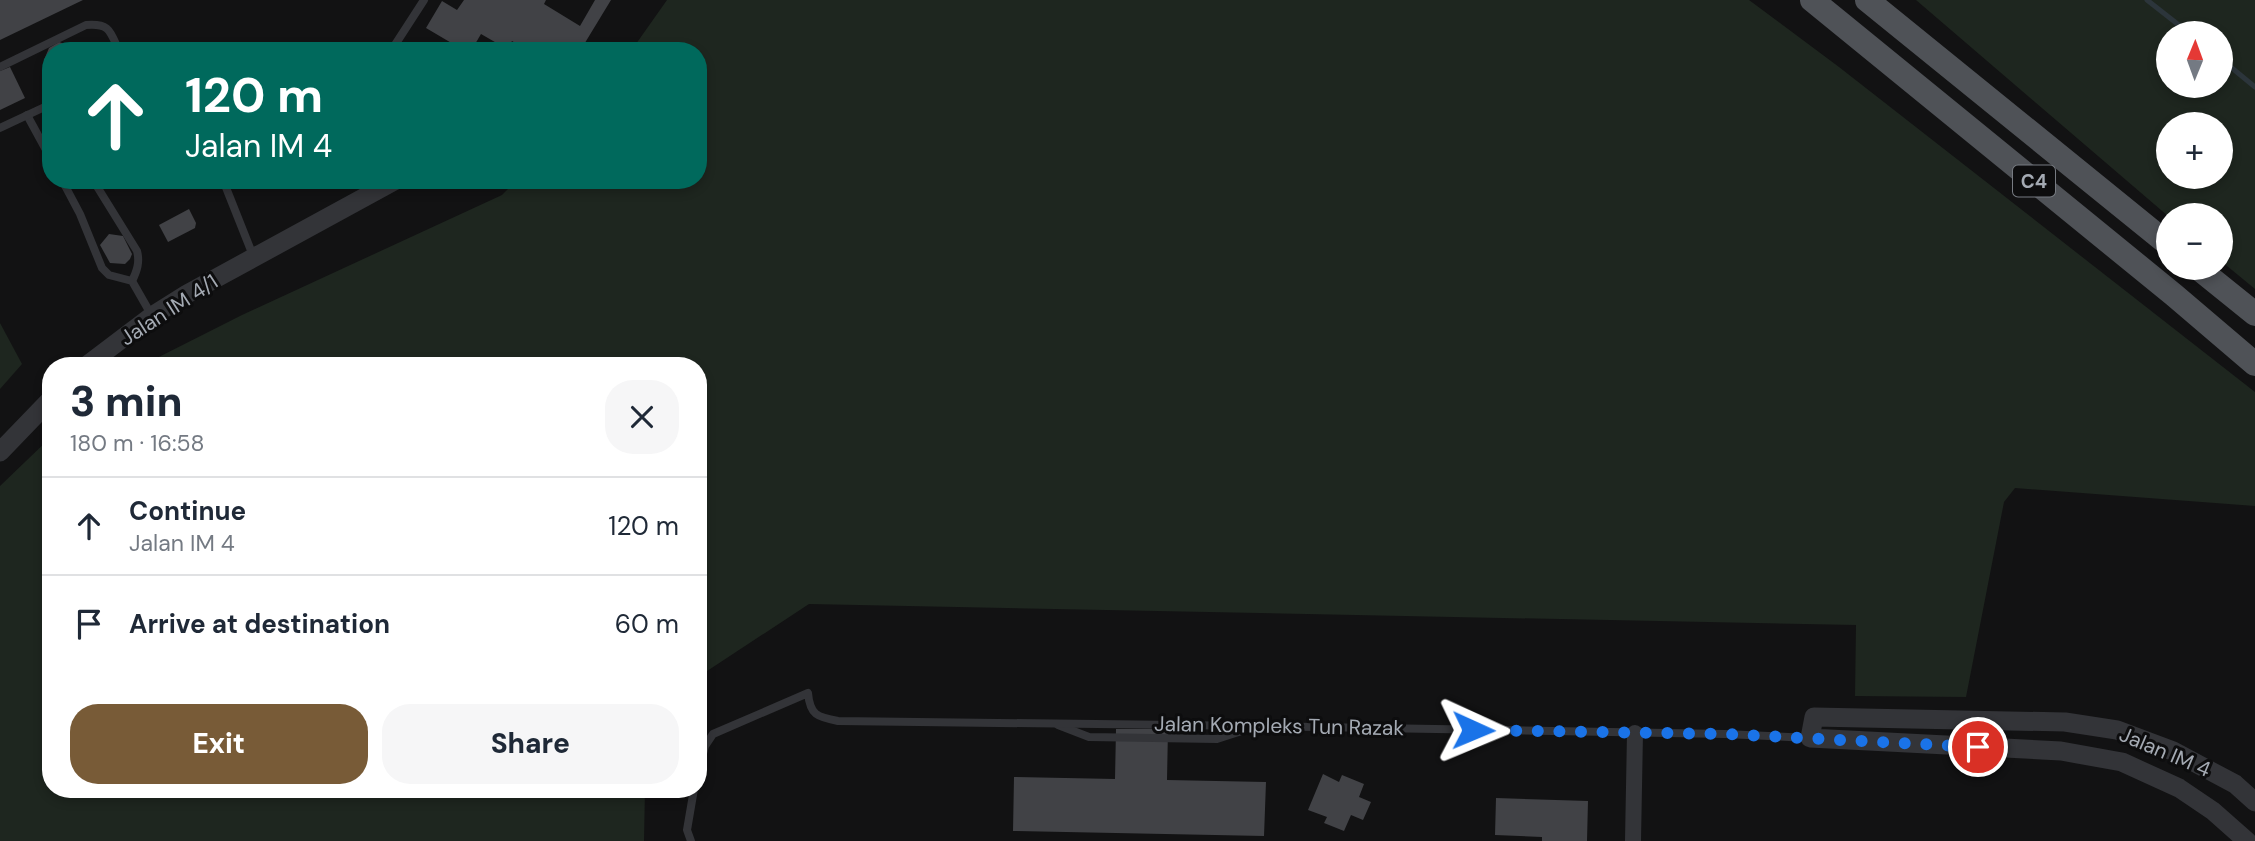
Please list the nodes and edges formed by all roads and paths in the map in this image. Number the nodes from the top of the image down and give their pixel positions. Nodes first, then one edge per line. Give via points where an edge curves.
1 (424, 0) edge
2 (1812, 0) edge
3 (1867, 0) edge
4 (51, 42) edge
5 (115, 42) edge
6 (397, 42) edge
7 (42, 46) edge
8 (0, 67) edge
9 (42, 108) edge
10 (27, 116) junction
11 (0, 128) edge
12 (42, 143) edge
13 (67, 189) edge
14 (99, 189) edge
15 (227, 189) edge
16 (380, 189) edge
17 (2156, 234) edge
18 (254, 258) junction
19 (2213, 280) edge
20 (132, 281) junction
21 (2252, 310) edge
22 (152, 316) junction
23 (98, 357) edge
24 (2255, 364) edge
25 (42, 409) edge
26 (0, 452) edge
27 (1050, 722) junction
28 (1257, 726) junction
29 (1635, 733) junction
30 (1810, 738) junction
31 (707, 743) edge
32 (692, 798) edge
33 (2255, 802) edge
34 (691, 841) edge
35 (1633, 841) edge
36 (2247, 841) edge

1 - 6 lane
2 - 24 main road, C4
3 - 17 main road, C4
4 - 5 lane via 86,25 99,24 110,29
7 - 8 lane
9 - 10 lane
10 - 11 lane
10 - 12 lane
13 - 20 lane via 102,268 109,275
14 - 20 lane via 137,251
15 - 18 lane
16 - 18 street, Jalan IM 4/1
18 - 22 street, Jalan IM 4/1
19 - 21 main road
20 - 22 lane
22 - 23 street, Jalan IM 4/1
25 - 26 street
27 - 28 lane, Jalan Kompleks Tun Razak
27 - 28 lane via 1089,737 1217,739
27 - 31 lane, Jalan Kompleks Tun Razak via 838,721 820,718 809,707 807,693 713,734
28 - 29 lane, Jalan Kompleks Tun Razak
29 - 30 lane, Jalan Kompleks Tun Razak
29 - 35 street
30 - 33 street, Jalan IM 4 via 1814,717 2065,722 2117,730 2173,751 2235,784
30 - 36 street, Jalan IM 4 via 2061,751 2122,762 2179,788
32 - 34 lane via 687,830

